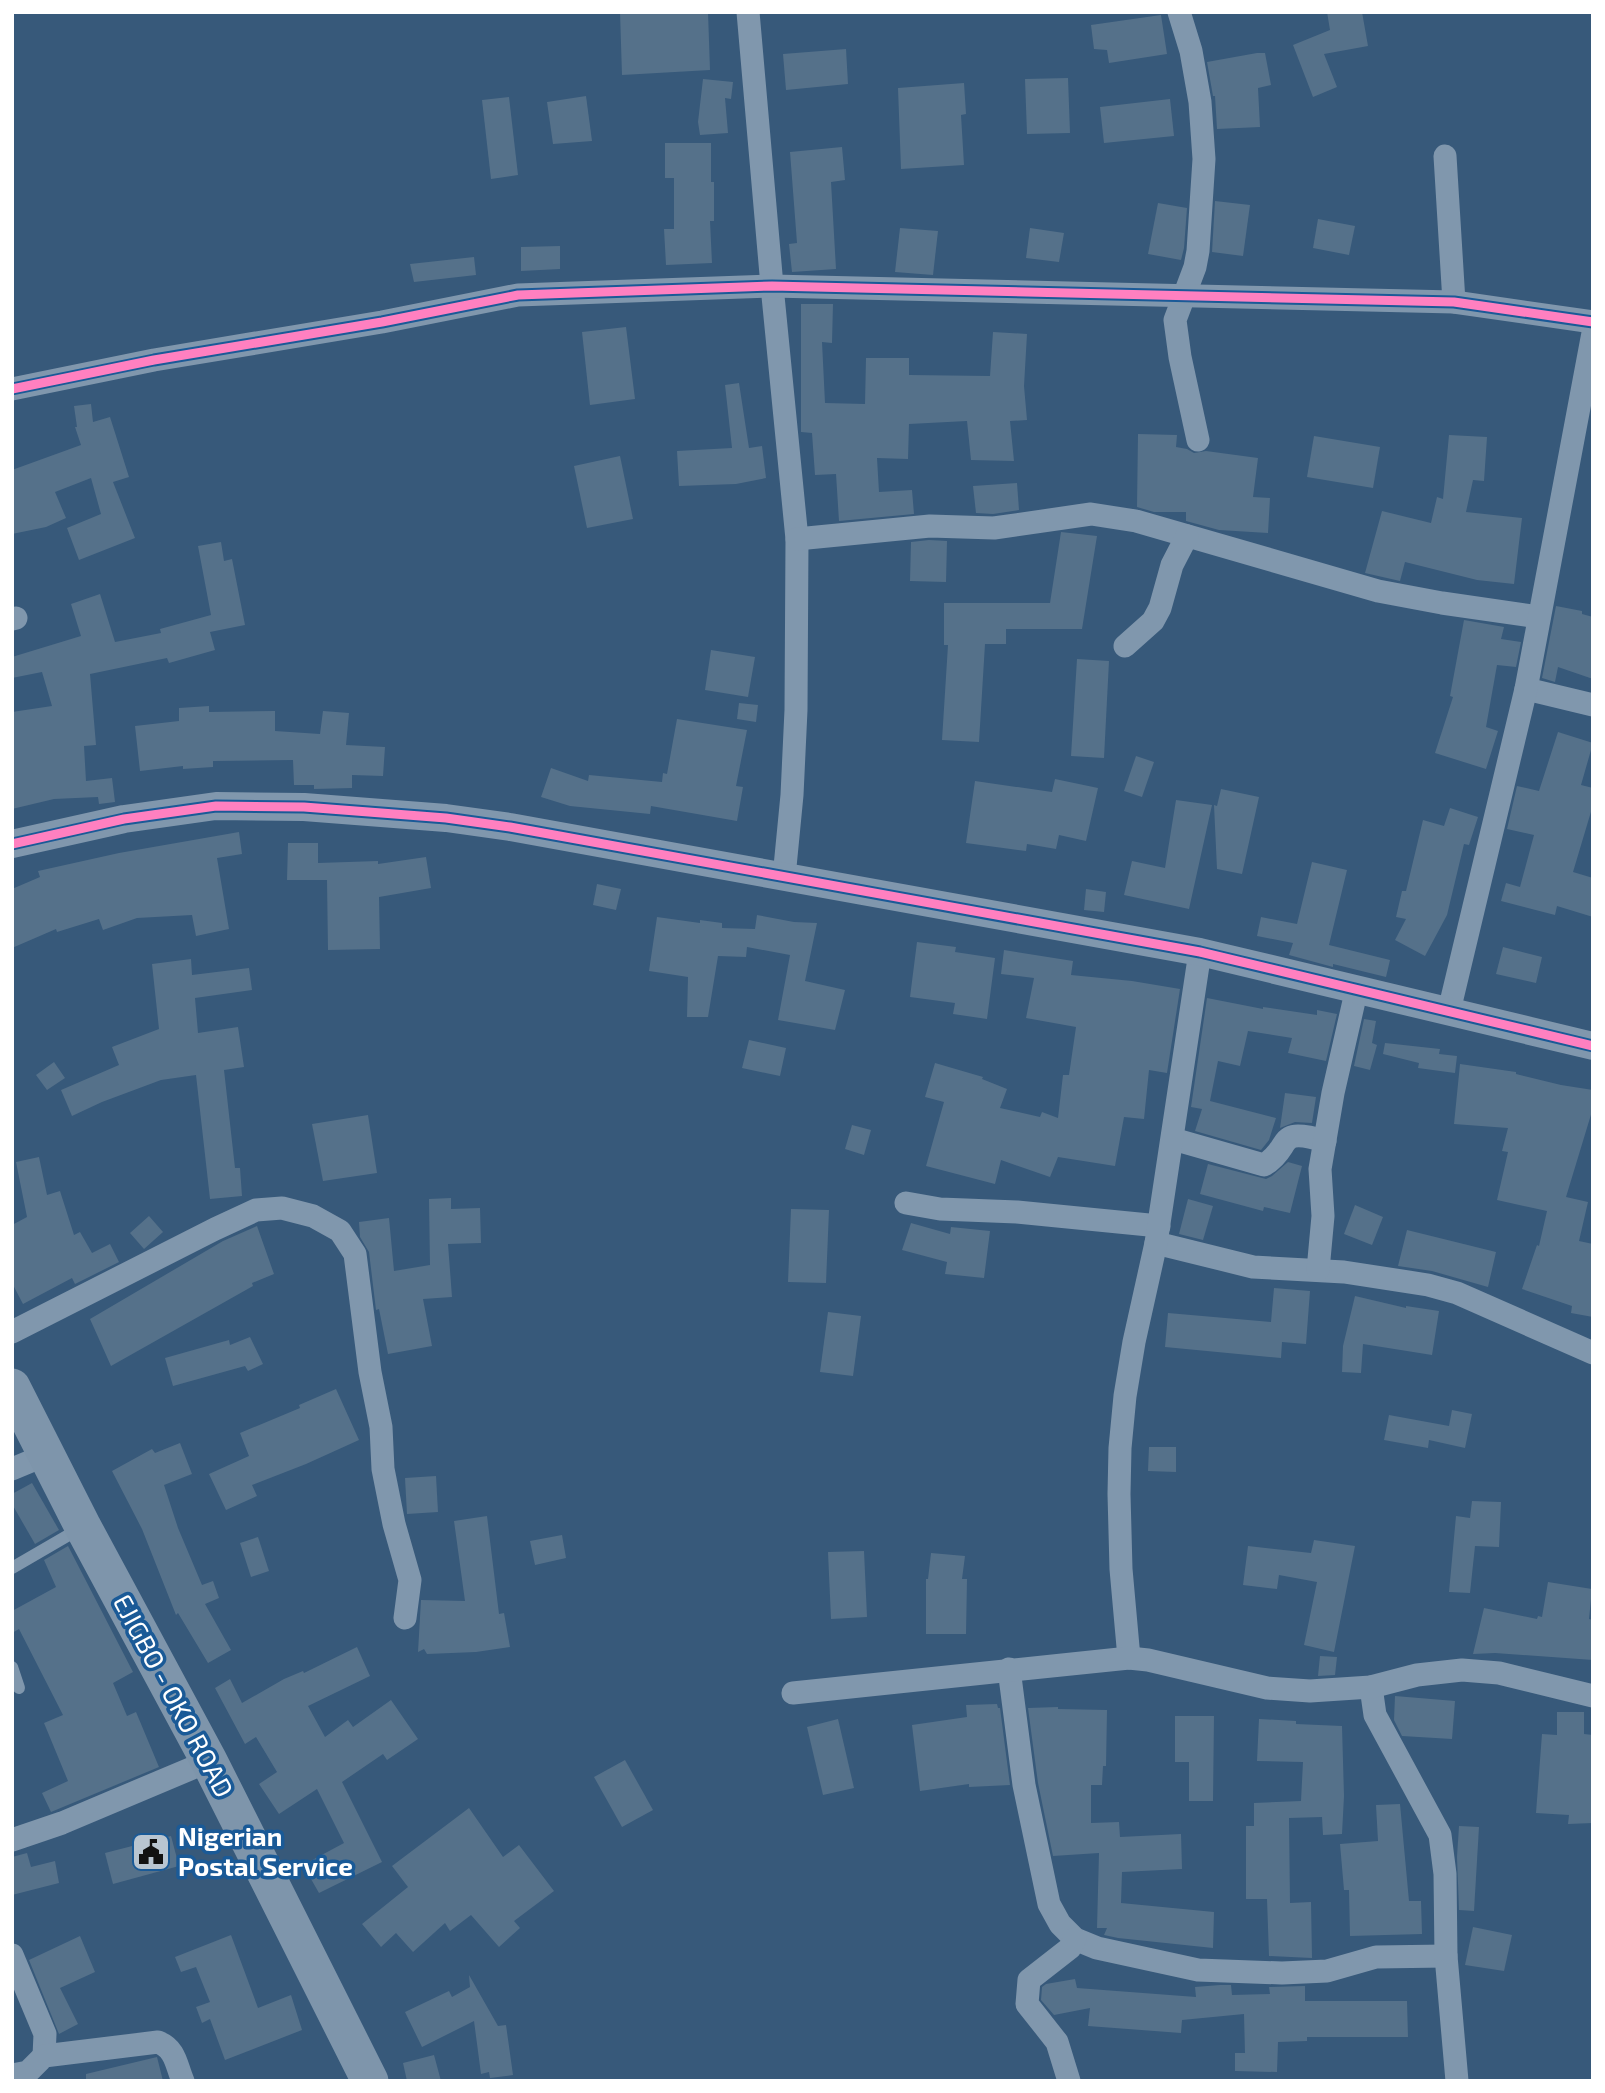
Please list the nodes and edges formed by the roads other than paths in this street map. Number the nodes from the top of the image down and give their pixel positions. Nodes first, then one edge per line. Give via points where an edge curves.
1 (748, 12) edge
2 (1179, 12) edge
3 (1445, 156) dead end
4 (772, 286) junction
5 (1185, 296) junction
6 (1454, 302) junction
7 (1593, 322) edge
8 (1593, 333) edge
9 (12, 389) edge
10 (1198, 440) dead end
11 (1187, 536) junction
12 (797, 539) junction
13 (1539, 617) junction
14 (1125, 646) dead end
15 (1526, 689) junction
16 (1593, 705) edge
17 (12, 844) edge
18 (784, 877) junction
19 (1200, 952) junction
20 (1357, 988) junction
21 (1449, 1011) junction
22 (1593, 1046) edge
23 (1173, 1139) junction
24 (1325, 1141) junction
25 (906, 1203) dead end
26 (1157, 1234) junction
27 (1318, 1270) junction
28 (12, 1332) edge
29 (1593, 1353) edge
30 (12, 1387) edge
31 (48, 1454) junction
32 (12, 1469) edge
33 (83, 1527) junction
34 (12, 1567) edge
35 (405, 1618) dead end
36 (1129, 1658) junction
37 (12, 1667) edge
38 (1009, 1669) junction
39 (1371, 1687) junction
40 (19, 1688) dead end
41 (793, 1693) dead end
42 (1593, 1696) edge
43 (209, 1761) junction
44 (12, 1840) edge
45 (1075, 1939) junction
46 (12, 1955) edge
47 (1446, 1956) junction
48 (44, 2056) junction
49 (12, 2075) edge
50 (183, 2081) edge
51 (370, 2081) edge
52 (1069, 2081) edge
53 (1457, 2081) edge

1 - 4 street
2 - 5 street via 1191,51 1205,159 1198,251
3 - 6 street
4 - 5 street
4 - 9 street via 518,295
4 - 12 street
5 - 6 street
5 - 10 street via 1175,320
6 - 7 street
8 - 13 street
11 - 12 street via 1091,514 995,528 930,526
11 - 13 street via 1378,591
11 - 14 street via 1153,621
12 - 18 street via 796,710
13 - 15 street
15 - 16 street
15 - 21 street
17 - 18 street via 124,819 216,806 304,807 510,827
18 - 19 street
19 - 20 street
19 - 23 street
20 - 21 street
20 - 24 street
21 - 22 street
23 - 24 street via 1264,1165 1293,1136
23 - 26 street
24 - 27 street
25 - 26 street via 1017,1212
26 - 27 street via 1226,1262
26 - 36 street via 1134,1342 1120,1448 1121,1569
27 - 29 street via 1457,1293
28 - 35 street via 256,1210 282,1208 313,1216 340,1231 355,1254 383,1469 410,1580
30 - 31 main road, EJIGBO - OKO ROAD
31 - 32 street
31 - 33 main road, EJIGBO - OKO ROAD
33 - 34 lane
33 - 43 main road, EJIGBO - OKO ROAD
36 - 38 street
36 - 39 street via 1268,1688
37 - 40 lane
38 - 41 street
38 - 45 street via 1024,1785 1049,1904
39 - 42 street via 1462,1670 1499,1673
39 - 47 street via 1375,1716 1440,1835
43 - 44 street
43 - 51 main road, EJIGBO - OKO ROAD
45 - 47 street via 1198,1970 1327,1971 1376,1957
45 - 52 street via 1029,1980 1027,2004 1056,2042
46 - 48 street via 45,2034
47 - 53 street
48 - 49 street via 28,2071
48 - 50 street via 159,2042 168,2046

